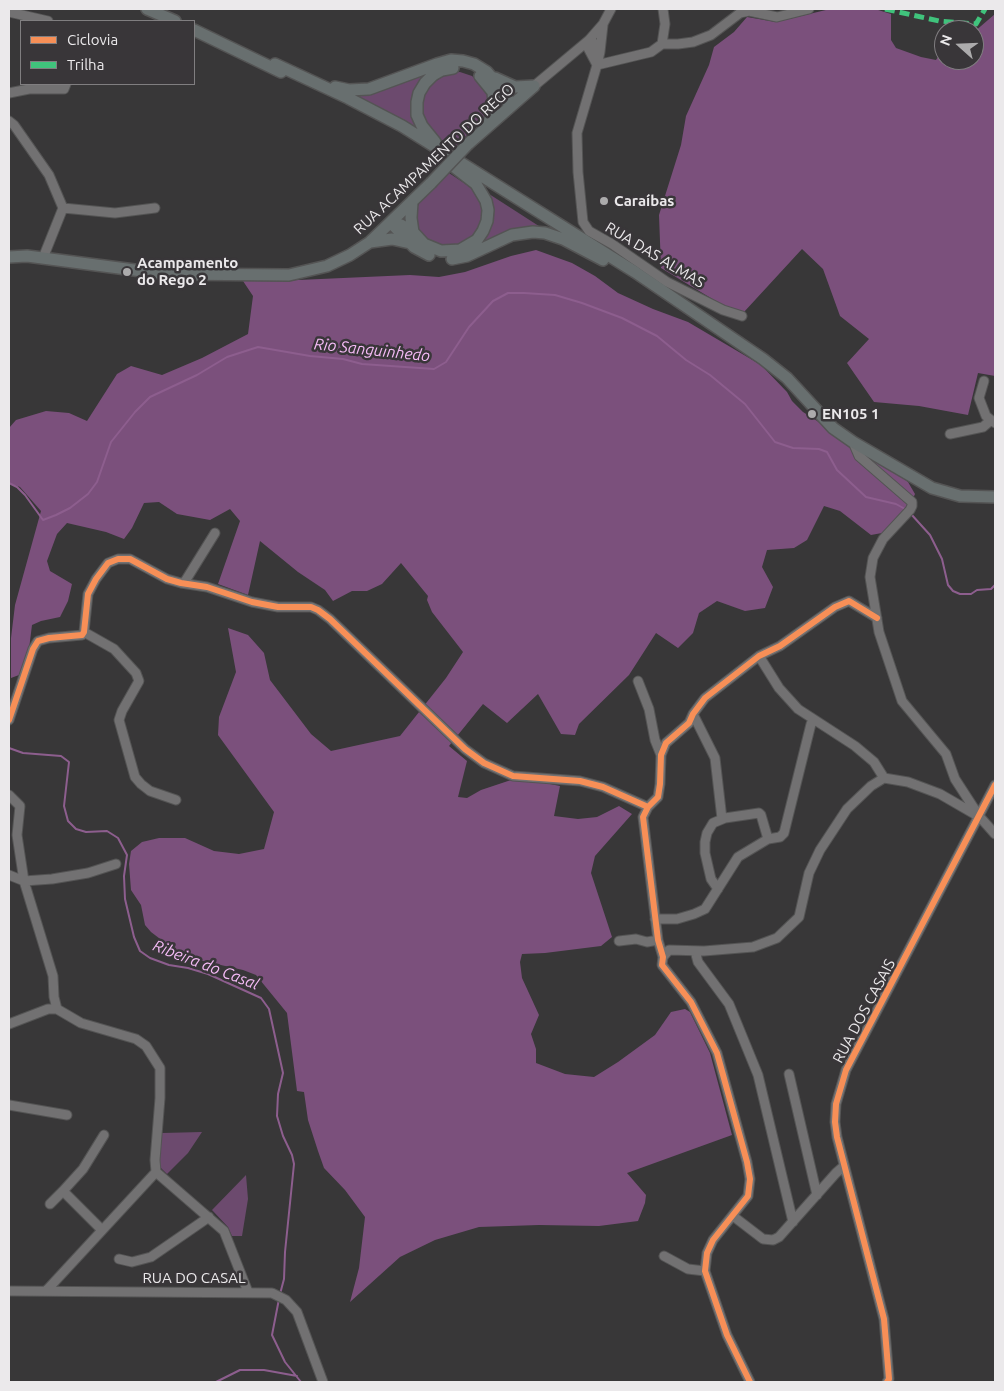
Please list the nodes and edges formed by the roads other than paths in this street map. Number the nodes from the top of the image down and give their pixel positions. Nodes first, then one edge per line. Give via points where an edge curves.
1 (147, 9) edge
2 (611, 9) edge
3 (664, 9) edge
4 (809, 9) edge
5 (9, 12) edge
6 (44, 20) edge
7 (173, 20) edge
8 (603, 24) junction
9 (195, 30) edge
10 (195, 30) edge
11 (589, 40) junction
12 (662, 44) junction
13 (575, 53) junction
14 (597, 58) junction
15 (275, 64) junction
16 (491, 76) junction
17 (66, 85) edge
18 (534, 86) junction
19 (493, 92) junction
20 (9, 93) edge
21 (511, 104) junction
22 (9, 121) edge
23 (489, 123) junction
24 (458, 170) junction
25 (476, 172) junction
26 (412, 202) junction
27 (63, 208) junction
28 (155, 208) dead end
29 (392, 222) junction
30 (411, 238) junction
31 (370, 242) junction
32 (9, 258) edge
33 (43, 258) junction
34 (611, 264) junction
35 (742, 316) dead end
36 (702, 319) junction
37 (984, 381) dead end
38 (993, 422) edge
39 (950, 434) dead end
40 (853, 442) junction
41 (995, 497) edge
42 (215, 533) dead end
43 (184, 583) junction
44 (877, 618) junction
45 (84, 632) junction
46 (759, 656) junction
47 (638, 681) dead end
48 (693, 714) junction
49 (9, 720) edge
50 (814, 720) junction
51 (661, 755) junction
52 (884, 778) junction
53 (995, 785) edge
54 (9, 794) edge
55 (176, 800) dead end
56 (648, 807) junction
57 (978, 816) junction
58 (722, 819) junction
59 (995, 834) edge
60 (768, 839) junction
61 (116, 864) dead end
62 (9, 875) edge
63 (24, 881) junction
64 (718, 889) junction
65 (656, 919) junction
66 (658, 940) junction
67 (619, 941) dead end
68 (695, 951) junction
69 (663, 958) junction
70 (57, 1009) junction
71 (9, 1024) edge
72 (789, 1074) dead end
73 (9, 1105) edge
74 (67, 1115) dead end
75 (104, 1135) dead end
76 (844, 1166) junction
77 (156, 1172) junction
78 (63, 1191) junction
79 (817, 1195) junction
80 (50, 1204) dead end
81 (733, 1216) junction
82 (209, 1217) junction
83 (793, 1222) junction
84 (102, 1230) junction
85 (664, 1256) dead end
86 (119, 1259) dead end
87 (705, 1271) junction
88 (9, 1291) edge
89 (46, 1291) junction
90 (248, 1292) junction
91 (323, 1382) edge
92 (750, 1382) edge
93 (887, 1382) edge

1 - 7 main road
2 - 8 street, RUA ACAMPAMENTO DO REGO
3 - 12 street
4 - 12 street via 777,18 749,11 740,13 711,35 693,42
5 - 6 street
8 - 11 street, RUA ACAMPAMENTO DO REGO
8 - 14 street, RUA DAS ALMAS
9 - 15 main road
10 - 24 main road via 400,130
11 - 13 street, RUA ACAMPAMENTO DO REGO
11 - 14 street via 588,48
12 - 14 street via 651,52
13 - 14 street
13 - 18 street, RUA ACAMPAMENTO DO REGO
14 - 35 street, RUA DAS ALMAS via 577,133 583,222 589,231 667,282
15 - 16 main road via 349,90 369,89 451,60 474,64
15 - 25 main road via 402,126
16 - 18 main road via 515,87
16 - 21 main road
17 - 20 street via 64,89 29,89
18 - 21 main road, RUA ACAMPAMENTO DO REGO
19 - 21 main road
19 - 23 main road via 494,104
19 - 25 main road via 477,74 452,68 433,75 425,82 417,102 417,115 426,133
21 - 23 main road, RUA ACAMPAMENTO DO REGO
22 - 27 street via 49,175
23 - 26 main road, RUA ACAMPAMENTO DO REGO, bridge
24 - 30 main road via 476,184 486,201 487,221 477,240 460,250 441,251
24 - 34 main road
25 - 36 main road via 635,272
26 - 29 main road, RUA ACAMPAMENTO DO REGO
26 - 30 main road
27 - 28 street via 115,213
27 - 33 street
29 - 30 main road via 401,225
29 - 31 main road, RUA ACAMPAMENTO DO REGO
30 - 31 main road
30 - 34 main road via 430,256 450,259 467,256 512,235 545,233
31 - 33 main road, RUA ACAMPAMENTO DO REGO via 327,266 288,274 165,274
32 - 33 main road, RUA ACAMPAMENTO DO REGO
34 - 36 main road
36 - 40 main road via 759,356 786,378 833,428
37 - 38 street via 979,398 986,416
38 - 39 street
40 - 41 main road via 932,488 960,496
40 - 44 street via 860,456 912,502 908,512 883,539 873,558 870,577
42 - 43 street
43 - 45 street via 167,579 130,559 118,558 108,563 88,594
43 - 56 street via 252,602 318,610 465,749 484,763 513,776 580,781
44 - 46 street via 849,601
44 - 57 street via 902,701 946,754 955,779
45 - 49 street via 79,637 38,641 32,648
45 - 55 street via 114,650 136,673 139,681 119,720 135,777 150,791
46 - 48 street via 705,698
46 - 50 street via 798,709
47 - 51 street
48 - 51 street via 666,743
48 - 58 street via 715,758
50 - 52 street via 856,746 874,762
50 - 60 street via 784,833
51 - 56 street via 658,797
52 - 57 street via 908,782 940,794
52 - 68 street via 848,809 820,850 809,873 799,917 777,938 753,947
53 - 57 street, RUA DOS CASAIS
54 - 63 street via 20,806 17,836
56 - 65 street via 644,816
57 - 59 street
57 - 76 street, RUA DOS CASAIS via 842,1080 835,1122
58 - 60 street via 759,813
58 - 64 street via 713,823 705,842 712,879
60 - 64 street via 738,857
61 - 63 street via 88,873
62 - 63 street
63 - 70 street via 53,976
64 - 65 street via 705,909 677,919
65 - 66 street
66 - 67 street
66 - 69 street
68 - 69 street via 669,950
68 - 83 street via 698,962 729,1004 754,1067
69 - 81 street via 662,965 691,1002 717,1053 747,1162 748,1196
70 - 71 street via 48,1009
70 - 77 street via 80,1023 136,1040 146,1046 154,1058 160,1068
72 - 79 street
73 - 74 street
75 - 78 street via 83,1169
76 - 79 street
76 - 93 street, RUA DOS CASAIS via 884,1319
77 - 82 street
77 - 84 street
78 - 80 street
78 - 84 street
79 - 83 street
81 - 83 street via 763,1239 772,1240
81 - 87 street via 713,1240 707,1253
82 - 86 street via 151,1257 132,1262
82 - 90 street via 224,1231
84 - 89 street
85 - 87 street via 688,1269
87 - 92 street via 727,1335
88 - 89 street, RUA DO CASAL
89 - 90 street, RUA DO CASAL
90 - 91 street, RUA DO CASAL via 272,1293 286,1300 296,1312

